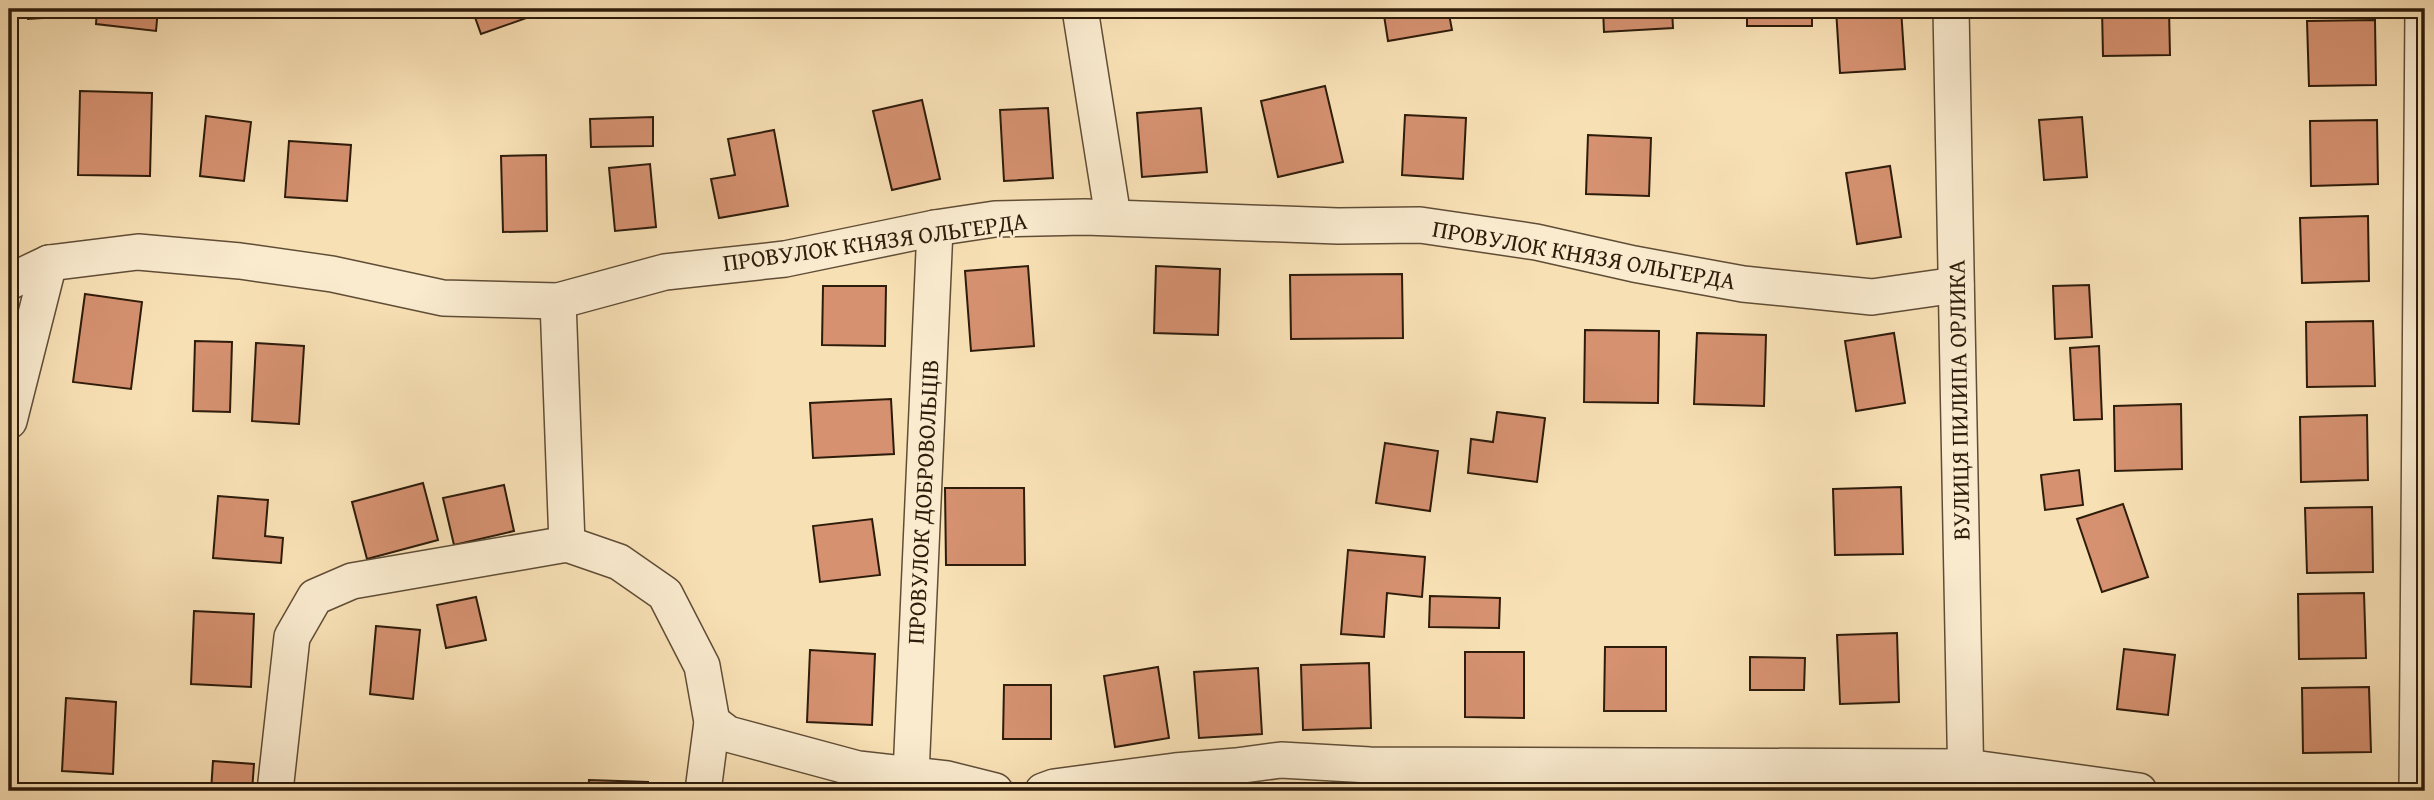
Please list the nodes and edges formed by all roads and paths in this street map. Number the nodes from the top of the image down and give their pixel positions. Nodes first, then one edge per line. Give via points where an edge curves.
1 (1080, 9) edge
2 (1951, 9) edge
3 (2423, 9) edge
4 (1113, 217) junction
5 (935, 228) junction
6 (49, 264) junction
7 (9, 282) edge
8 (1956, 285) junction
9 (558, 301) junction
10 (9, 421) edge
11 (568, 544) junction
12 (712, 722) junction
13 (911, 775) junction
14 (1966, 779) edge
15 (1051, 790) edge
16 (275, 791) edge
17 (703, 791) edge
18 (995, 791) edge
19 (2139, 791) edge
20 (2417, 791) edge

1 - 4 street
2 - 8 street, ВУЛИЦЯ ПИЛИПА ОРЛИКА
3 - 20 street
4 - 5 street, ПРОВУЛОК КНЯЗЯ ОЛЬГЕРДА via 995,219
4 - 8 street, ПРОВУЛОК КНЯЗЯ ОЛЬГЕРДА via 1420,225 1536,242 1743,284 1872,297
5 - 9 street, ПРОВУЛОК КНЯЗЯ ОЛЬГЕРДА via 785,258 665,272
5 - 13 street, ПРОВУЛОК ДОБРОВОЛЬЦІВ
6 - 7 street, ПРОВУЛОК КНЯЗЯ ОЛЬГЕРДА
6 - 9 street, ПРОВУЛОК КНЯЗЯ ОЛЬГЕРДА via 138,253 332,274 443,298
6 - 10 street
8 - 14 street, ВУЛИЦЯ ПИЛИПА ОРЛИКА
9 - 11 street
11 - 12 street via 619,562 665,594 702,666
11 - 16 street via 352,581 315,597 292,638
12 - 13 street via 728,734 858,769
12 - 17 street
13 - 18 street
14 - 15 street via 1281,760
14 - 19 street

